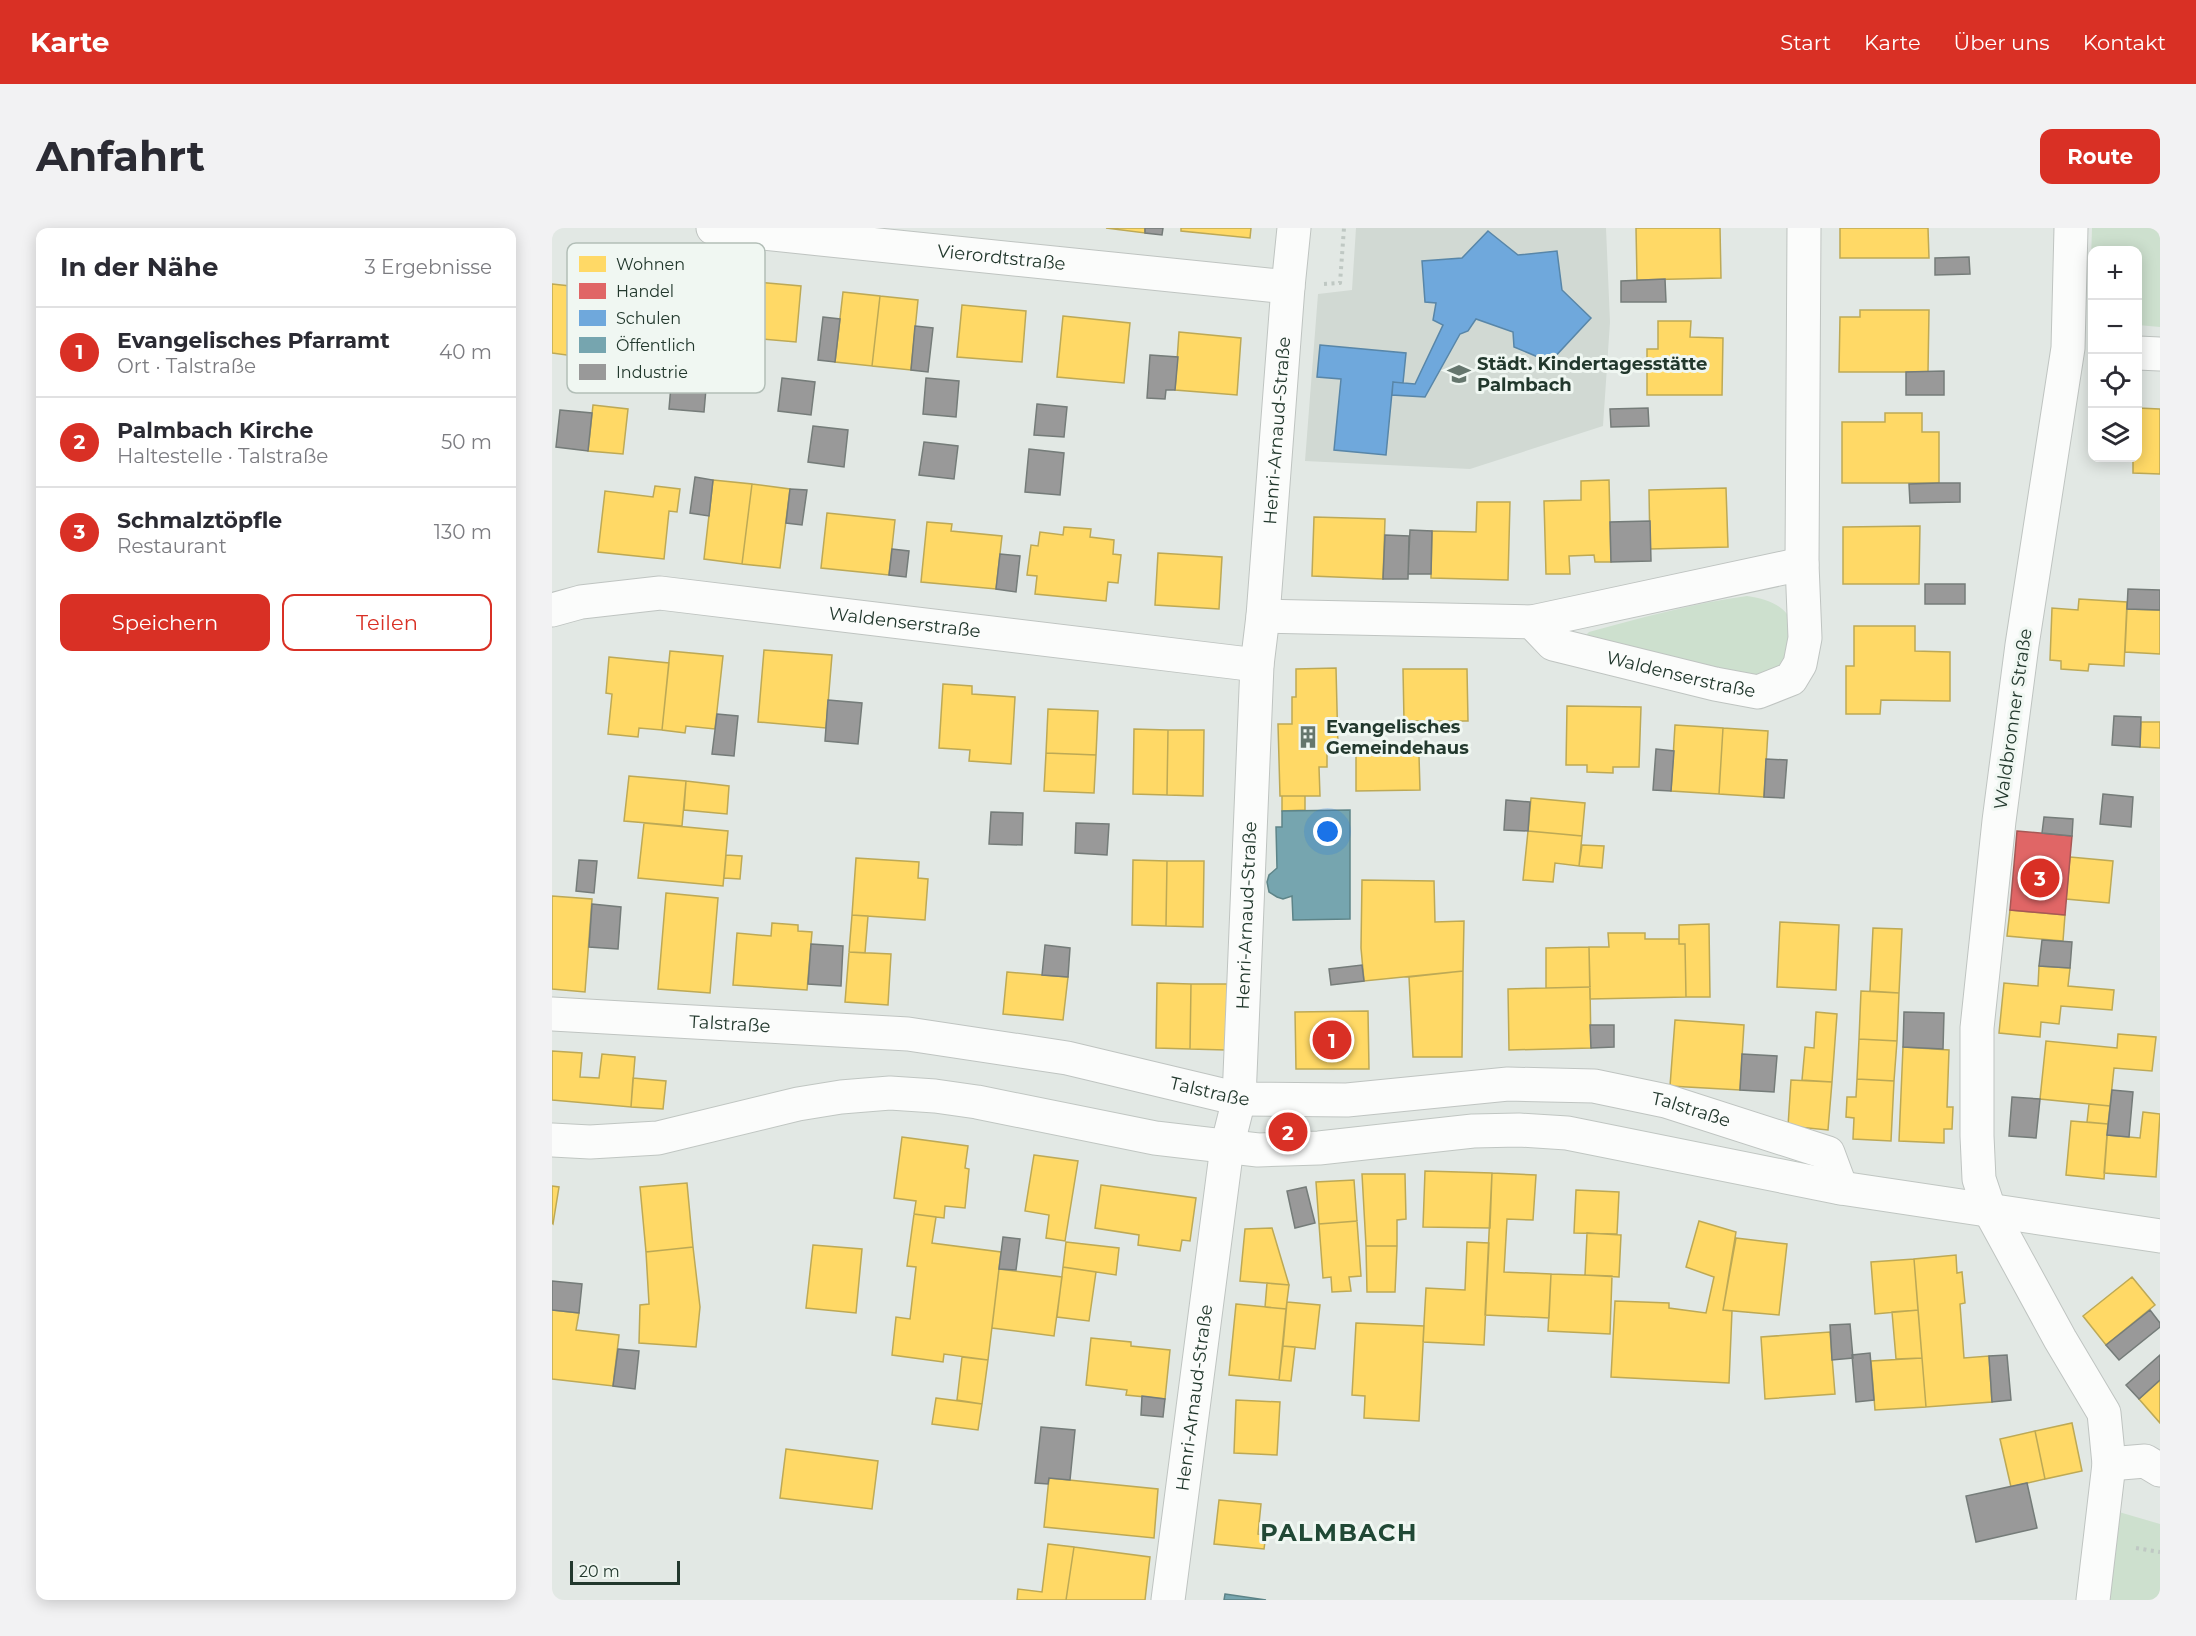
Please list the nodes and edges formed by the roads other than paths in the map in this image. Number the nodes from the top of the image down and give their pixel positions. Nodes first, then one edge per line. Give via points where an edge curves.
1 (713, 228) edge
2 (1294, 228) edge
3 (1804, 228) edge
4 (2072, 228) edge
5 (1288, 287) junction
6 (2080, 349) edge
7 (2142, 353) edge
8 (2160, 354) edge
9 (1802, 564) junction
10 (552, 609) edge
11 (1263, 616) junction
12 (1532, 622) junction
13 (1257, 665) junction
14 (552, 1014) edge
15 (1239, 1099) junction
16 (552, 1140) edge
17 (1227, 1147) junction
18 (1841, 1188) junction
19 (1989, 1209) junction
20 (2160, 1236) edge
21 (2109, 1464) junction
22 (2160, 1470) edge
23 (1168, 1600) edge
24 (2093, 1600) edge

1 - 5 street, Vierordtstraße
2 - 5 street, Henri-Arnaud-Straße
3 - 9 street, Waldenserstraße
4 - 6 street, Waldbronner Straße
5 - 11 street, Henri-Arnaud-Straße
6 - 19 street, Waldbronner Straße via 2021,656 1977,1028 1979,1179
7 - 8 street
9 - 12 street
9 - 12 street, Waldenserstraße via 1805,638 1800,664 1791,679 1758,692 1553,644
10 - 13 street, Waldenserstraße via 660,593
11 - 12 street
11 - 13 street, Henri-Arnaud-Straße
13 - 15 street, Henri-Arnaud-Straße
14 - 15 street, Talstraße via 908,1034 1067,1058
15 - 17 street, Henri-Arnaud-Straße
15 - 18 street, Talstraße via 1347,1100 1508,1084 1594,1086 1666,1101 1828,1153
16 - 17 street via 658,1138 798,1104 890,1093 977,1102 1155,1138
17 - 18 street via 1319,1148 1473,1131 1567,1133
17 - 23 street, Henri-Arnaud-Straße
18 - 19 street
19 - 20 street
19 - 21 street, Waldbronner Straße via 2104,1413
21 - 22 street via 2145,1461
21 - 24 street, Waldbronner Straße

